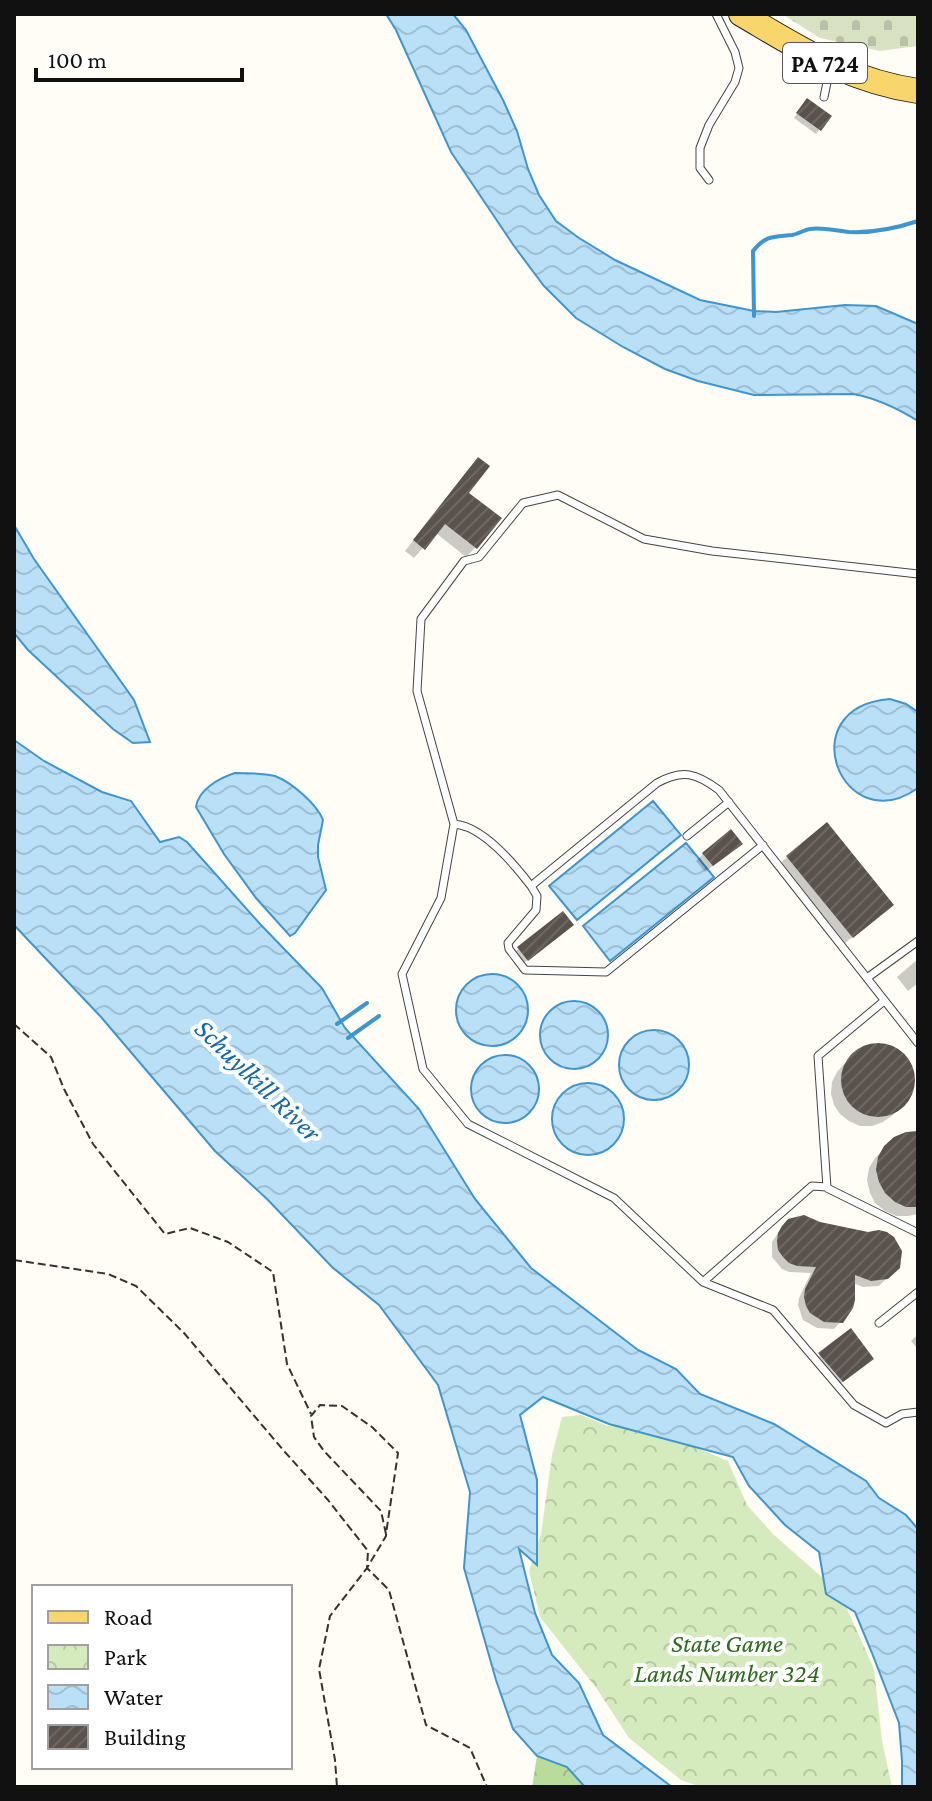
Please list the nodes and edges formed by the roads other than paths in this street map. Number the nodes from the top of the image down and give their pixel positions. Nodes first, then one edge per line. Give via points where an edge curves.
1 (716, 14) edge
2 (741, 14) edge
3 (831, 66) junction
4 (918, 91) edge
5 (824, 97) dead end
6 (709, 180) dead end
7 (918, 574) edge
8 (729, 802) junction
9 (454, 824) junction
10 (687, 836) dead end
11 (763, 845) junction
12 (531, 886) junction
13 (918, 941) edge
14 (867, 978) junction
15 (884, 1001) junction
16 (918, 1043) edge
17 (827, 1187) junction
18 (918, 1233) edge
19 (703, 1282) junction
20 (918, 1292) edge
21 (879, 1323) dead end
22 (918, 1412) edge

1 - 6 lane via 739,68 700,148 700,168
2 - 3 main road, PA 724
3 - 4 main road, PA 724 via 875,83
3 - 5 lane
7 - 9 lane via 644,539 558,495 523,503 479,557 464,561 421,619 417,691
8 - 10 lane
8 - 11 lane
8 - 12 lane via 704,779 672,775
9 - 12 lane via 464,824 492,843
9 - 19 lane via 441,898 402,974 423,1069 468,1124 614,1198
11 - 12 lane via 606,972 525,970 508,943 536,910
11 - 14 lane
13 - 14 lane
14 - 15 lane
15 - 16 lane
15 - 17 lane via 818,1056
17 - 18 lane
17 - 19 lane via 812,1186
19 - 22 lane via 773,1310 854,1405 886,1423
20 - 21 lane

